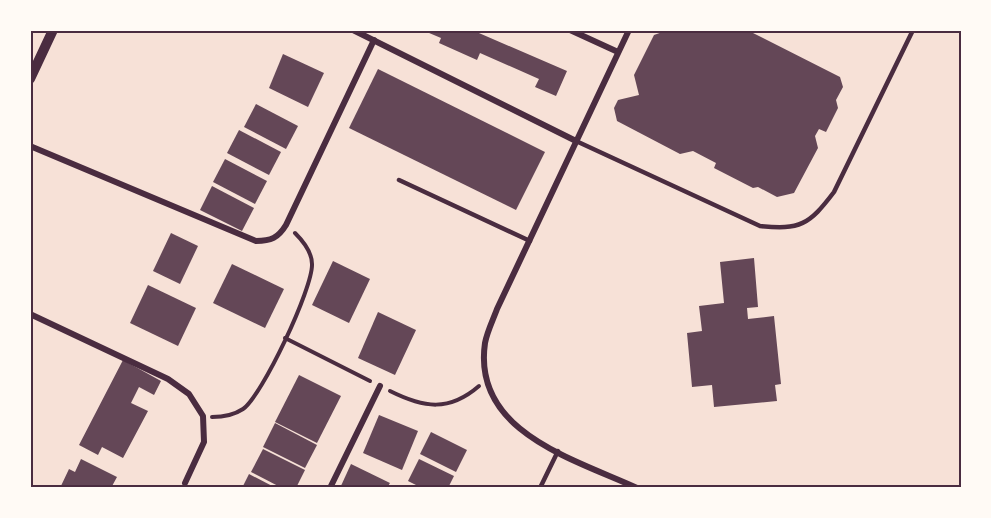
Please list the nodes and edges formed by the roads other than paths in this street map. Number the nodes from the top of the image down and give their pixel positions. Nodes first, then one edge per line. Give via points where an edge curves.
1 (53, 30) edge
2 (353, 30) edge
3 (570, 30) edge
4 (629, 30) edge
5 (912, 30) edge
6 (374, 40) junction
7 (618, 52) junction
8 (30, 79) edge
9 (576, 141) junction
10 (30, 146) edge
11 (399, 180) dead end
12 (530, 241) junction
13 (30, 314) edge
14 (380, 386) dead end
15 (558, 451) junction
16 (185, 483) dead end
17 (330, 488) edge
18 (540, 488) edge
19 (637, 488) edge

1 - 8 street
2 - 6 street
3 - 7 street
4 - 7 street
5 - 9 lane via 834,192 816,216 789,229 760,226
6 - 9 street
6 - 10 street via 286,225 279,236 268,241 256,241
7 - 9 street
9 - 12 street
11 - 12 lane
12 - 15 street via 485,343 486,379 501,412 527,437
13 - 16 street via 168,379 189,394 202,416 204,442
14 - 17 street
15 - 18 lane
15 - 19 street

